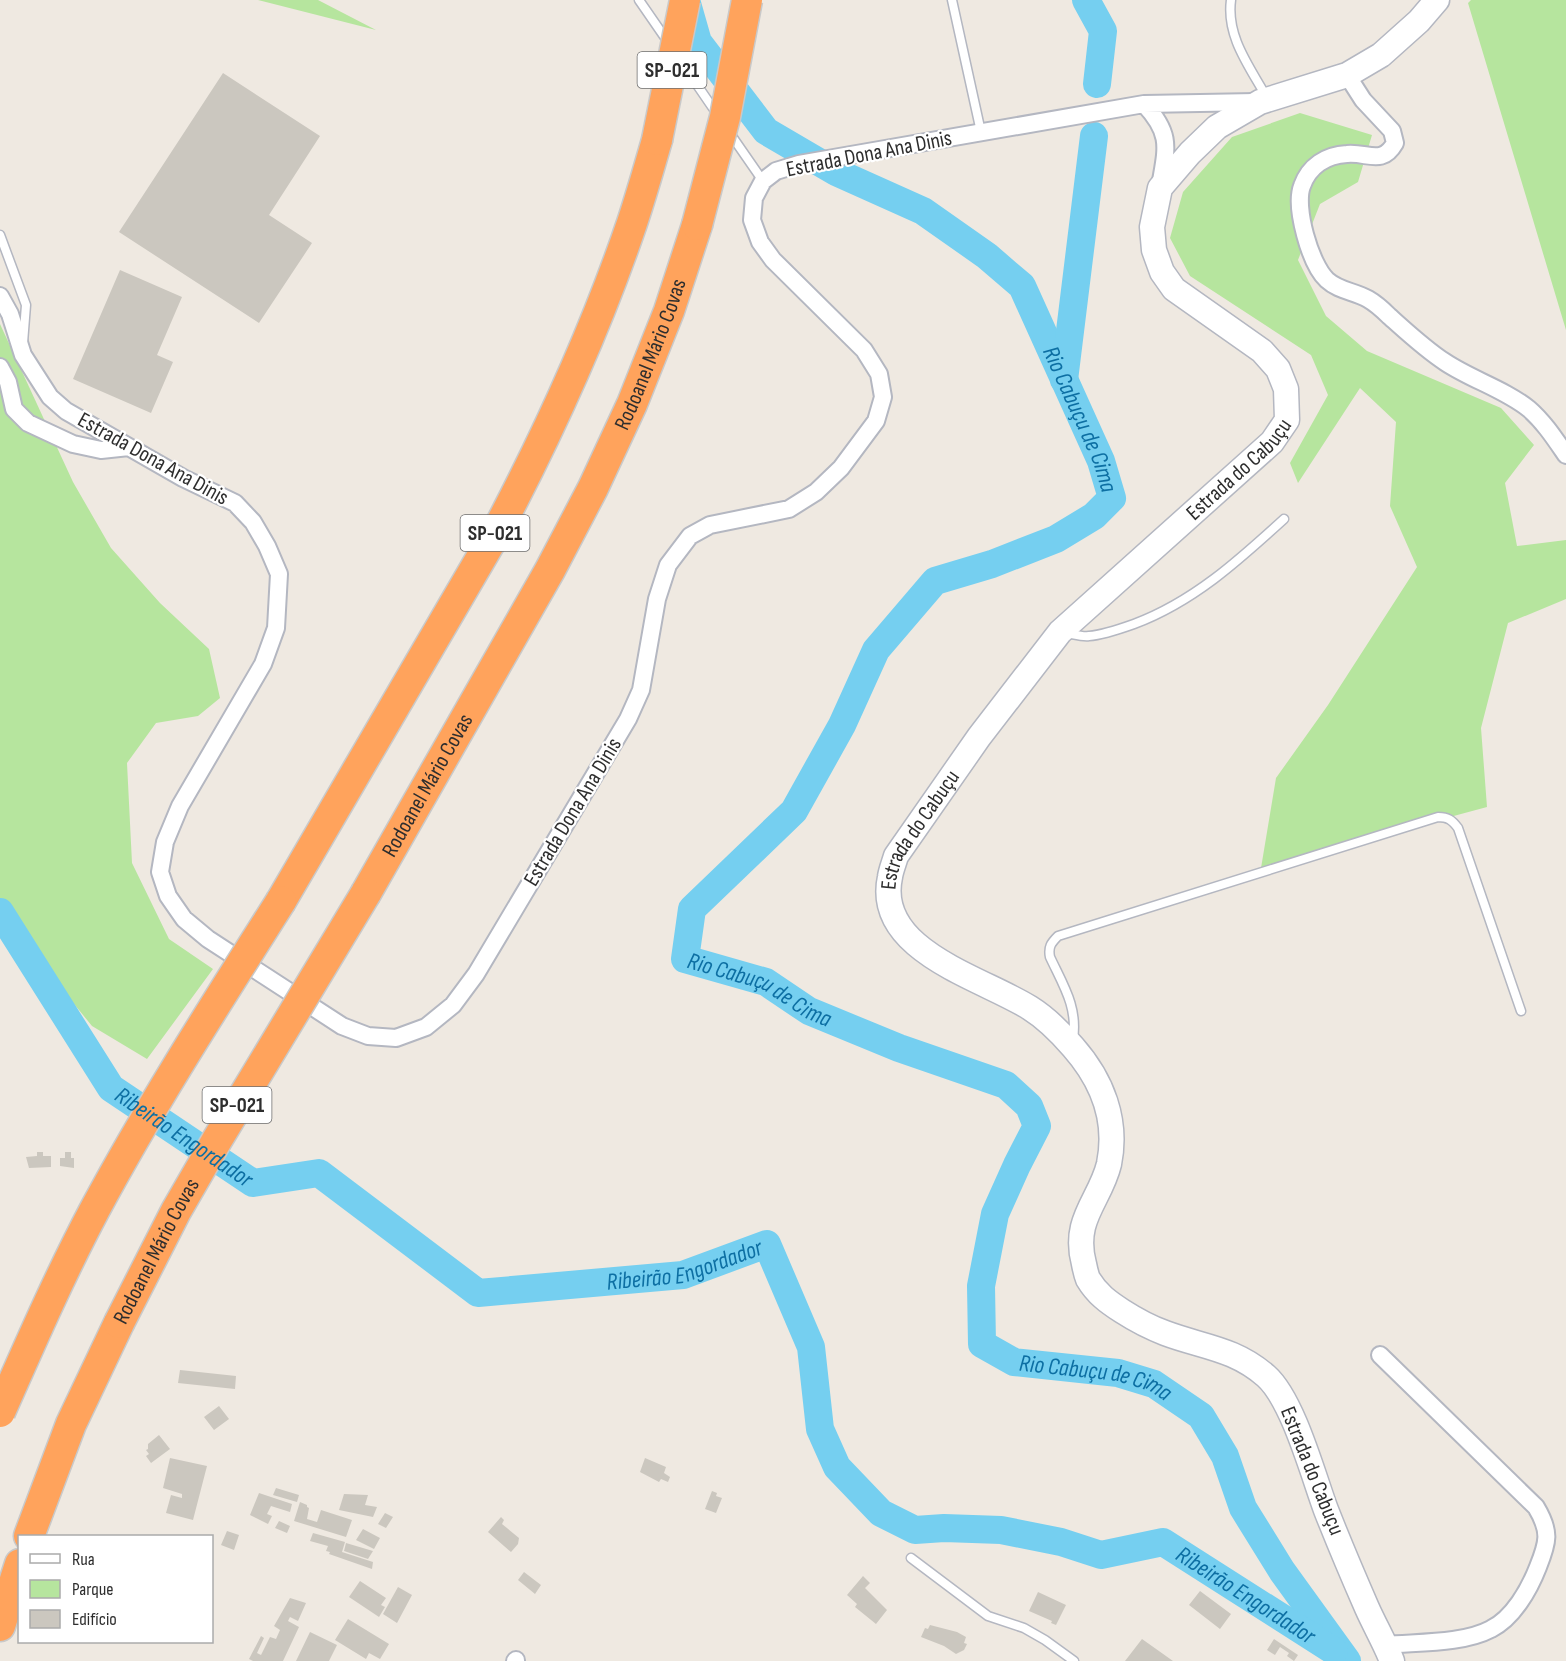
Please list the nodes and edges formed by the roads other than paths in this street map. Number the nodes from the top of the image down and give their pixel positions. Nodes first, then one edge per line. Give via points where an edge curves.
1 (639, 0) edge
2 (685, 0) edge
3 (747, 0) edge
4 (952, 0) edge
5 (1230, 0) edge
6 (1437, 0) edge
7 (1347, 75) junction
8 (1264, 101) junction
9 (1144, 104) junction
10 (981, 132) junction
11 (763, 181) junction
12 (1160, 188) junction
13 (0, 235) edge
14 (0, 296) edge
15 (22, 355) junction
16 (0, 367) edge
17 (129, 447) junction
18 (1566, 455) edge
19 (1284, 519) dead end
20 (1060, 632) junction
21 (1521, 1011) dead end
22 (1072, 1046) junction
23 (1380, 1355) dead end
24 (0, 1412) edge
25 (29, 1535) edge
26 (911, 1558) dead end
27 (18, 1570) edge
28 (0, 1626) edge
29 (1389, 1653) edge
30 (1074, 1661) edge

1 - 11 lane
2 - 24 highway, SP-021, bridge via 657,140 633,222 599,312 529,470 281,901 144,1122 44,1311
3 - 25 highway, Rodoanel Mário Covas / SP-021, bridge via 725,117 697,225 669,311 593,488 366,893 176,1211 71,1424
4 - 10 lane
5 - 8 lane via 1232,32
6 - 7 main road, Estrada do Cabuçu via 1381,55
7 - 8 main road, Estrada do Cabuçu
7 - 18 street via 1363,100 1392,131 1395,143 1390,152 1378,157 1348,154 1322,159 1310,170 1302,186 1299,207 1315,261 1325,278 1340,289 1368,299 1446,363 1528,409
8 - 9 street, Estrada Dona Ana Dinis
8 - 12 main road, Estrada do Cabuçu via 1217,127
9 - 10 street, Estrada Dona Ana Dinis
9 - 12 street via 1161,125 1165,137
10 - 11 street, Estrada Dona Ana Dinis via 799,164 776,171
11 - 17 street, Estrada Dona Ana Dinis via 754,198 752,220 760,242 773,260 864,350 879,374 883,397 876,422 841,468 816,492 789,510 710,525 690,536 668,565 659,591 641,690 628,719 476,974 453,1005 426,1027 396,1038 368,1036 342,1026 208,939 184,919 168,896 160,872 165,842 180,806 263,664 276,628 279,574 253,522 235,503
12 - 20 main road, Estrada do Cabuçu via 1152,226 1154,250 1162,272 1174,289 1262,351 1278,369 1286,389 1287,420 1272,442
13 - 15 lane via 26,305
14 - 15 street, Estrada Dona Ana Dinis via 10,314
15 - 17 street, Estrada Dona Ana Dinis via 50,397 66,411
16 - 17 street via 14,409 28,423 73,444 102,450
19 - 20 lane via 1245,555 1185,600 1152,617 1088,636
20 - 22 main road, Estrada do Cabuçu via 979,737 897,856 889,878 889,901 896,920 932,958 1029,1007
21 - 22 lane via 1458,828 1453,820 1438,817 1058,936 1048,949 1075,1018
22 - 29 main road, Estrada do Cabuçu via 1089,1067 1112,1125 1108,1165 1082,1226 1081,1253 1087,1277 1102,1298 1143,1324 1221,1349 1268,1377 1286,1402 1368,1611
23 - 29 street via 1536,1507 1545,1521 1547,1545 1531,1585 1510,1613 1491,1629
26 - 30 lane via 988,1616 1024,1628
27 - 28 highway

